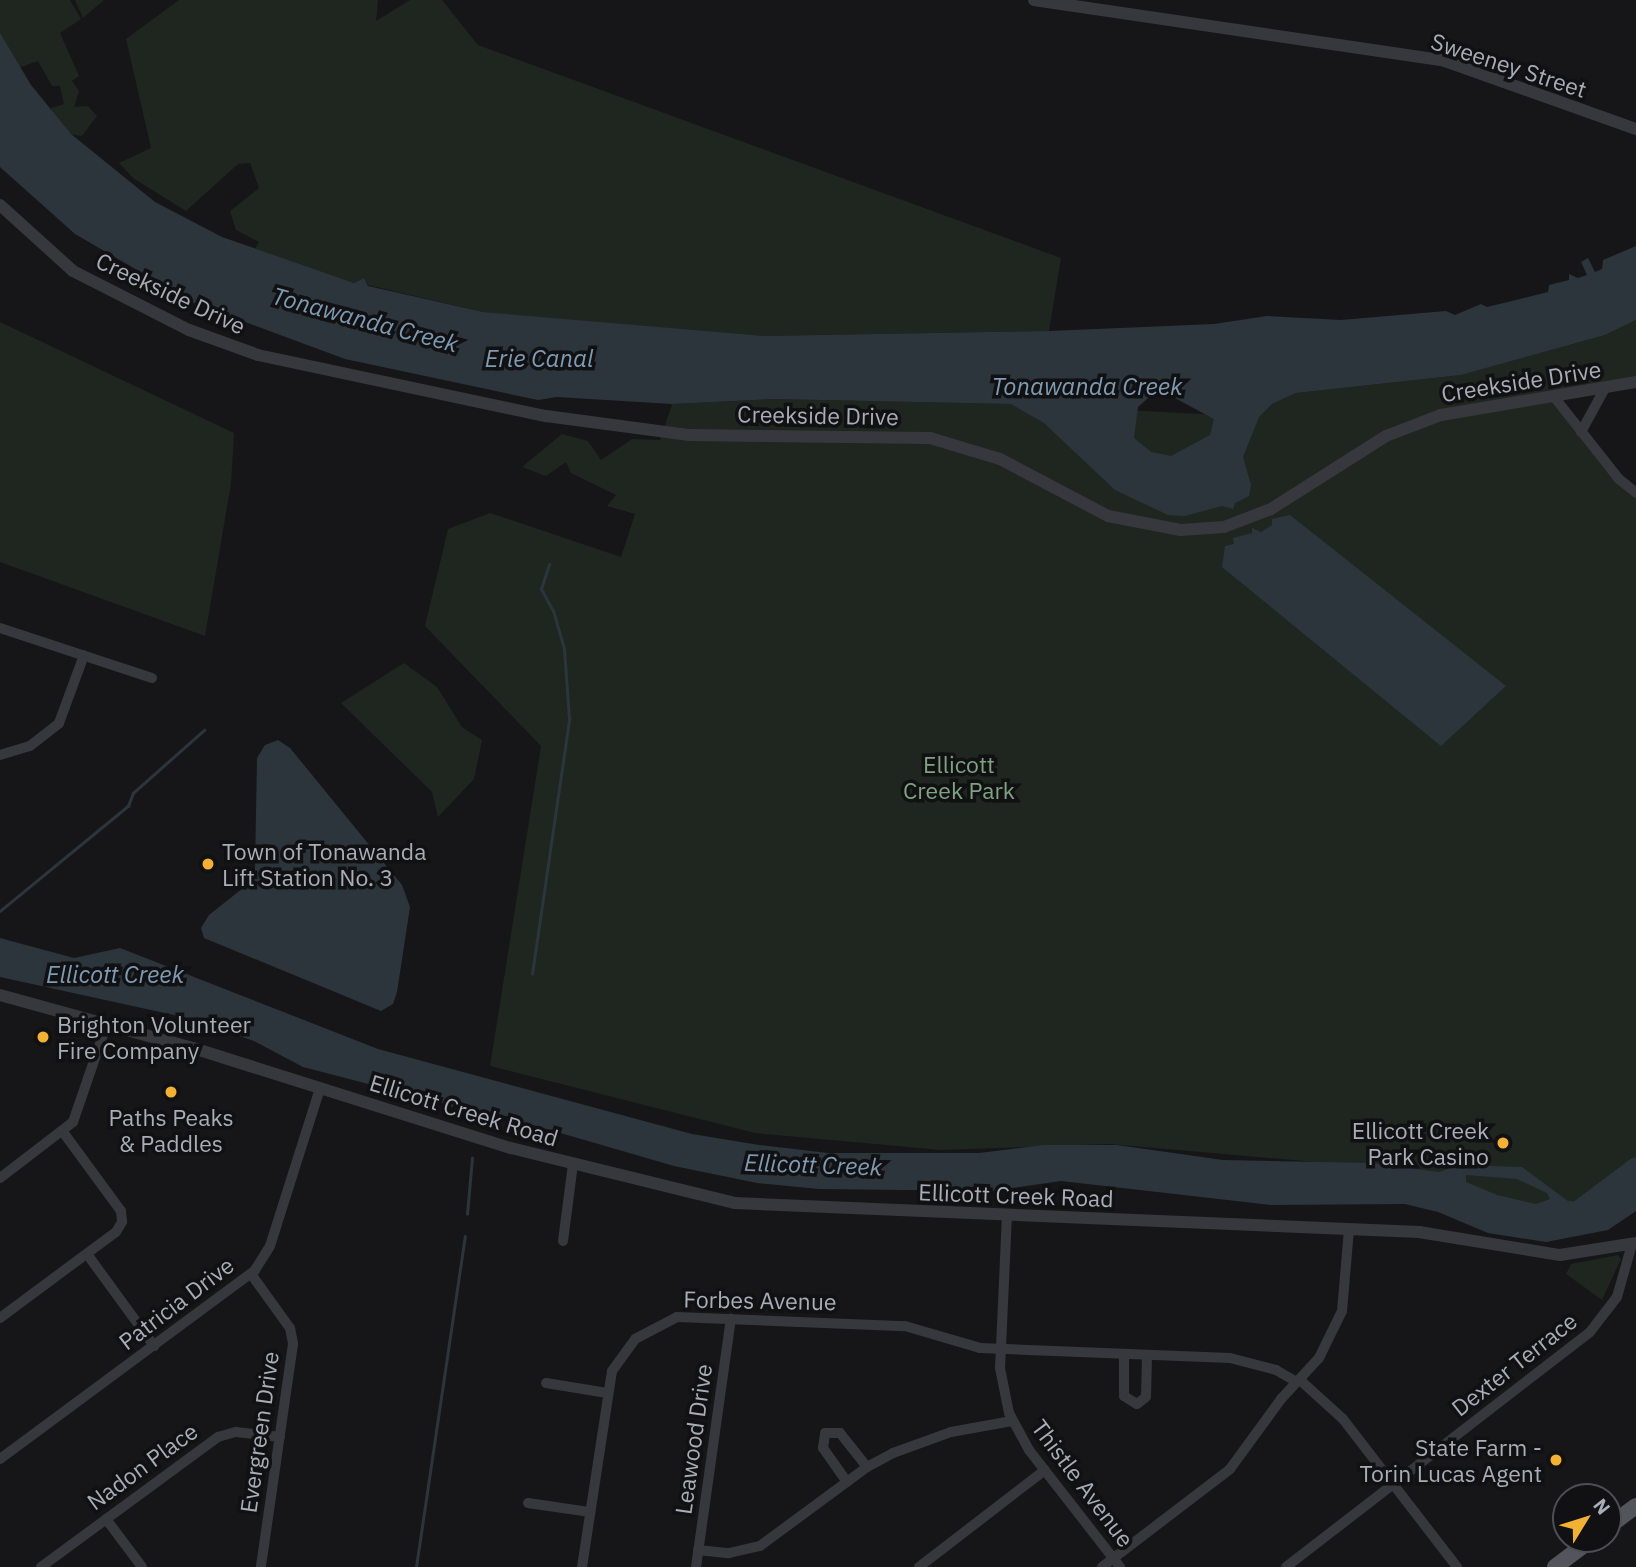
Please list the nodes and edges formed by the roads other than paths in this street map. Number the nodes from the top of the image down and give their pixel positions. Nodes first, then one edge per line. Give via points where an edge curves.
1 (1034, 0) edge
2 (1079, 3) edge
3 (1636, 129) edge
4 (0, 205) edge
5 (1636, 382) edge
6 (1604, 390) junction
7 (1555, 398) junction
8 (1581, 432) junction
9 (1636, 493) edge
10 (0, 628) edge
11 (84, 655) junction
12 (152, 678) dead end
13 (0, 755) edge
14 (0, 995) edge
15 (14, 999) junction
16 (0, 1009) edge
17 (107, 1023) junction
18 (320, 1088) junction
19 (63, 1132) junction
20 (573, 1164) junction
21 (0, 1178) edge
22 (1007, 1215) junction
23 (1349, 1229) junction
24 (563, 1241) dead end
25 (1634, 1244) edge
26 (87, 1254) junction
27 (251, 1274) junction
28 (0, 1318) edge
29 (731, 1318) junction
30 (154, 1346) junction
31 (1001, 1349) junction
32 (1124, 1354) junction
33 (1147, 1355) junction
34 (1299, 1381) junction
35 (546, 1383) dead end
36 (607, 1393) junction
37 (1012, 1421) junction
38 (280, 1437) junction
39 (0, 1459) edge
40 (867, 1468) junction
41 (1045, 1470) junction
42 (847, 1482) junction
43 (1394, 1484) junction
44 (528, 1503) dead end
45 (590, 1512) junction
46 (106, 1519) junction
47 (698, 1550) junction
48 (1574, 1553) edge
49 (1117, 1563) edge
50 (41, 1567) edge
51 (142, 1567) edge
52 (261, 1567) edge
53 (582, 1567) edge
54 (696, 1567) edge
55 (919, 1567) edge
56 (1102, 1567) edge
57 (1286, 1567) edge
58 (1457, 1567) edge
59 (1555, 1567) edge

1 - 2 street, Sweeney Street
2 - 3 street, Sweeney Street via 1445,61
4 - 7 street, Creekside Drive via 73,271 189,330 258,355 546,416 688,435 930,438 1000,459 1108,516 1181,530 1224,527 1271,509 1386,436 1413,424 1463,410
5 - 6 street, Creekside Drive
6 - 7 street, Creekside Drive
6 - 8 street
7 - 8 street
8 - 9 street
10 - 11 street
11 - 12 street
11 - 13 street via 59,723 30,746
14 - 15 street, Ellicott Creek Road
15 - 16 street
15 - 17 street, Ellicott Creek Road
17 - 18 street, Ellicott Creek Road
17 - 19 street via 78,1113
18 - 20 street, Ellicott Creek Road
18 - 27 street, Patricia Drive via 270,1246
19 - 21 street
19 - 26 street via 122,1216 116,1232
20 - 22 street, Ellicott Creek Road via 735,1203
20 - 24 street
22 - 23 street, Ellicott Creek Road
22 - 31 street, Thistle Avenue
23 - 25 street, Ellicott Creek Road via 1419,1232 1560,1255
23 - 34 street via 1342,1311 1329,1342
25 - 43 street, Dexter Terrace via 1623,1283 1601,1322
26 - 28 street
26 - 30 street
27 - 30 street, Patricia Drive
27 - 38 street, Evergreen Drive via 292,1335
29 - 31 street, Forbes Avenue via 905,1326 964,1345
29 - 36 street, Forbes Avenue via 677,1317 644,1331 618,1360
29 - 47 street, Leawood Drive
30 - 39 street, Patricia Drive
31 - 32 street, Forbes Avenue
31 - 37 street, Thistle Avenue via 1002,1387
32 - 33 street, Forbes Avenue
32 - 33 street via 1124,1396 1136,1404 1146,1397
33 - 34 street, Forbes Avenue via 1246,1361
34 - 43 street, Forbes Avenue via 1343,1419
34 - 49 street via 1230,1468
35 - 36 street
36 - 45 street, Forbes Avenue
37 - 40 street via 941,1434
37 - 41 street, Thistle Avenue
38 - 46 street, Nadon Place via 236,1432 218,1437
38 - 52 street, Evergreen Drive
40 - 42 street
40 - 42 street via 840,1433 825,1433 822,1448
41 - 49 street, Thistle Avenue
41 - 55 street
42 - 47 street via 760,1546 729,1553
43 - 57 street, Dexter Terrace
43 - 58 street, Forbes Avenue
44 - 45 street
45 - 53 street, Forbes Avenue
46 - 50 street, Nadon Place
46 - 51 street
47 - 54 street, Leawood Drive
48 - 59 main road
49 - 56 street

